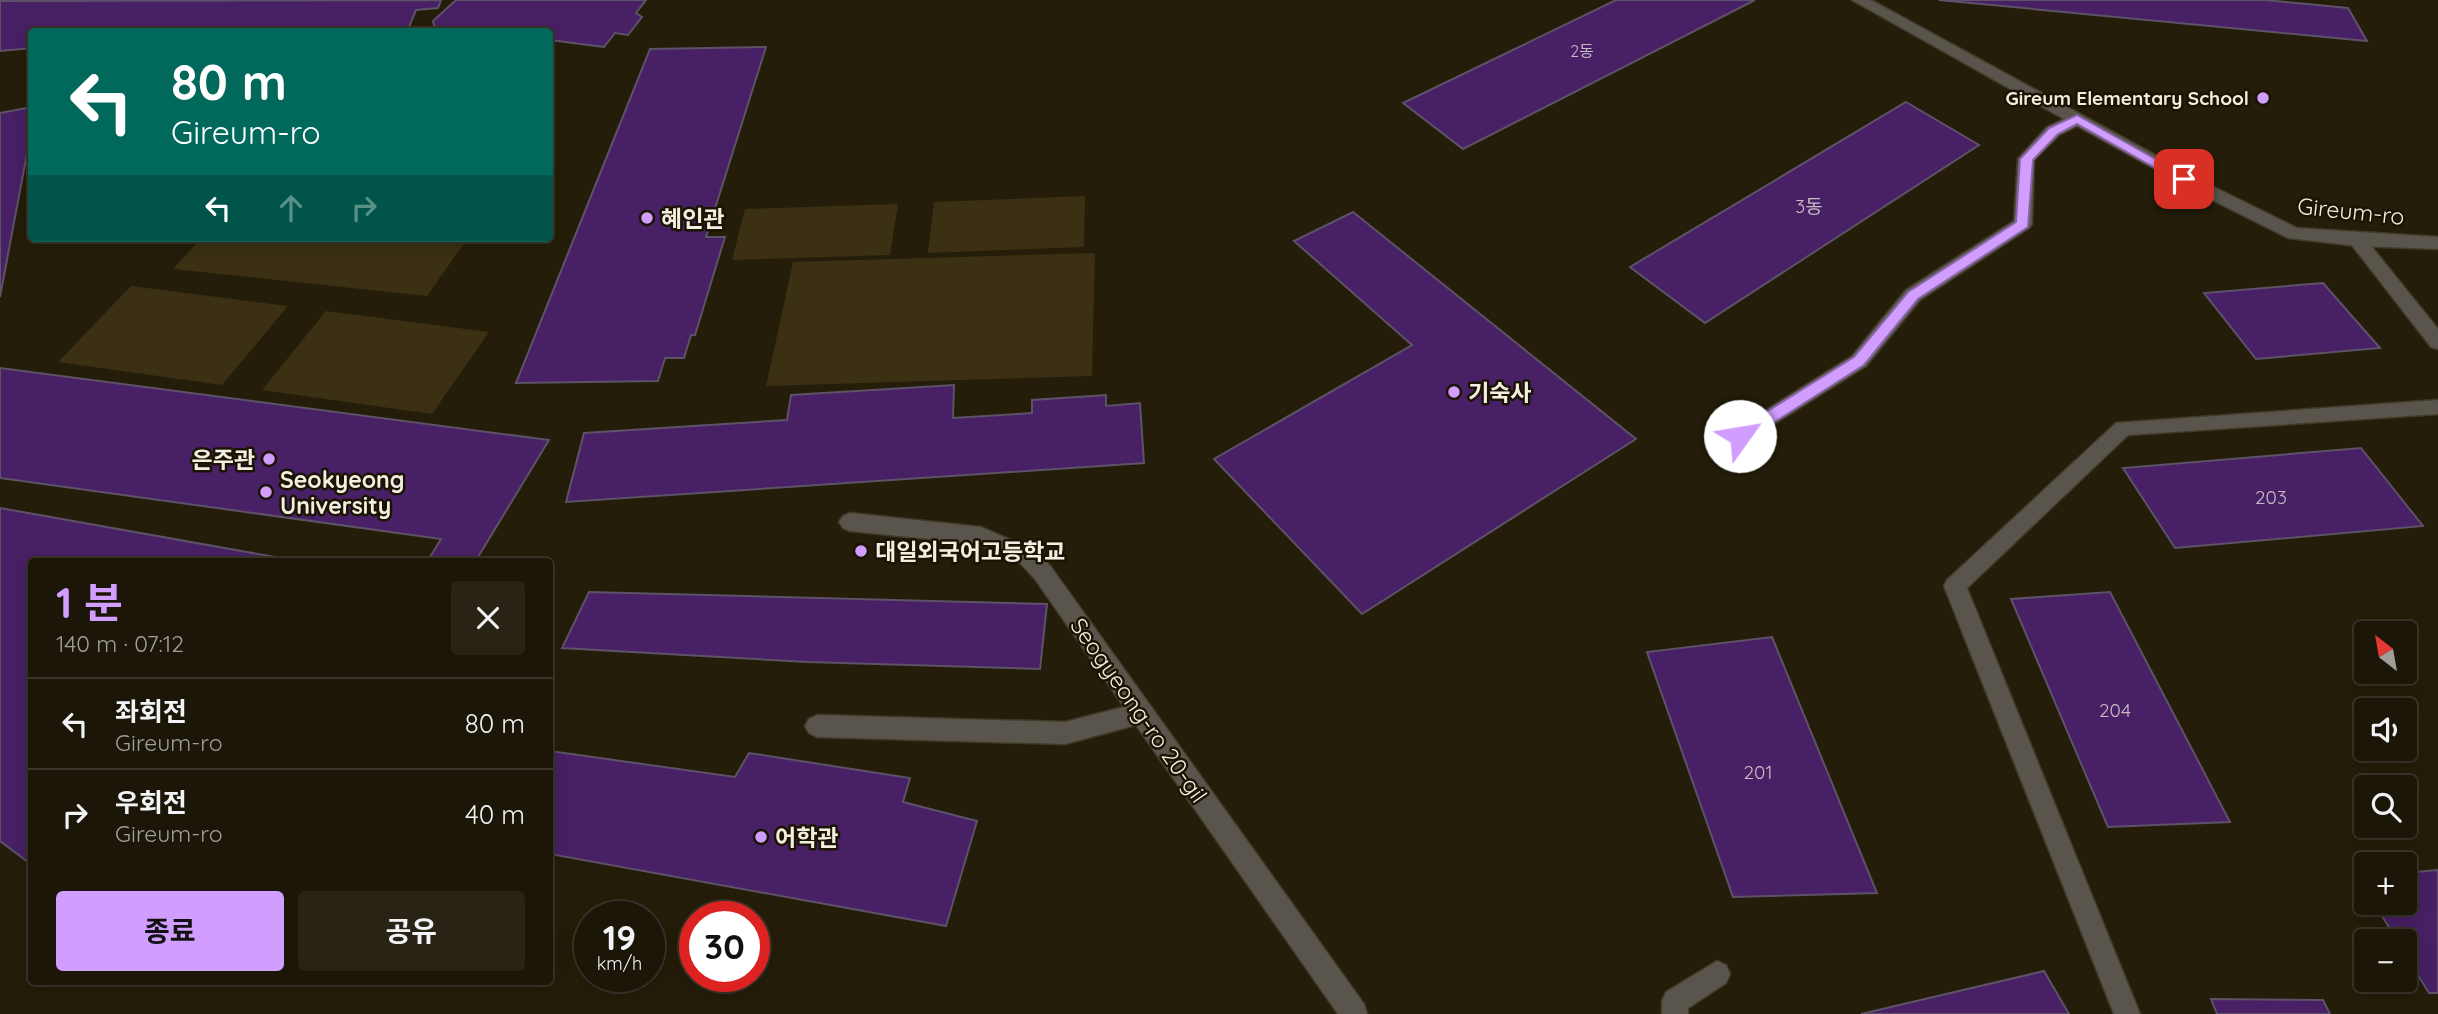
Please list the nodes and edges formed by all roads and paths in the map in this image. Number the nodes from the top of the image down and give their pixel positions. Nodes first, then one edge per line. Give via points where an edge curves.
1 (1860, 0) edge
2 (2077, 119) junction
3 (2357, 240) junction
4 (2438, 243) edge
5 (2438, 342) edge
6 (2438, 407) edge
7 (1740, 436) dead end
8 (850, 522) dead end
9 (1141, 713) junction
10 (817, 726) dead end
11 (1717, 974) dead end
12 (1354, 1014) edge
13 (1675, 1014) edge
14 (2127, 1014) edge

1 - 2 street, Gireum-ro
2 - 3 street, Gireum-ro via 2294,234
2 - 7 street via 2053,131 2026,159 2023,224 1913,295 1859,361
3 - 4 street, Gireum-ro
3 - 5 street
6 - 14 street via 2123,428 1955,586
8 - 9 street, Seogyeong-ro 20-gil via 981,536 1028,557
9 - 10 street via 1065,733
9 - 12 street, Seogyeong-ro 20-gil
11 - 13 street via 1675,1001

